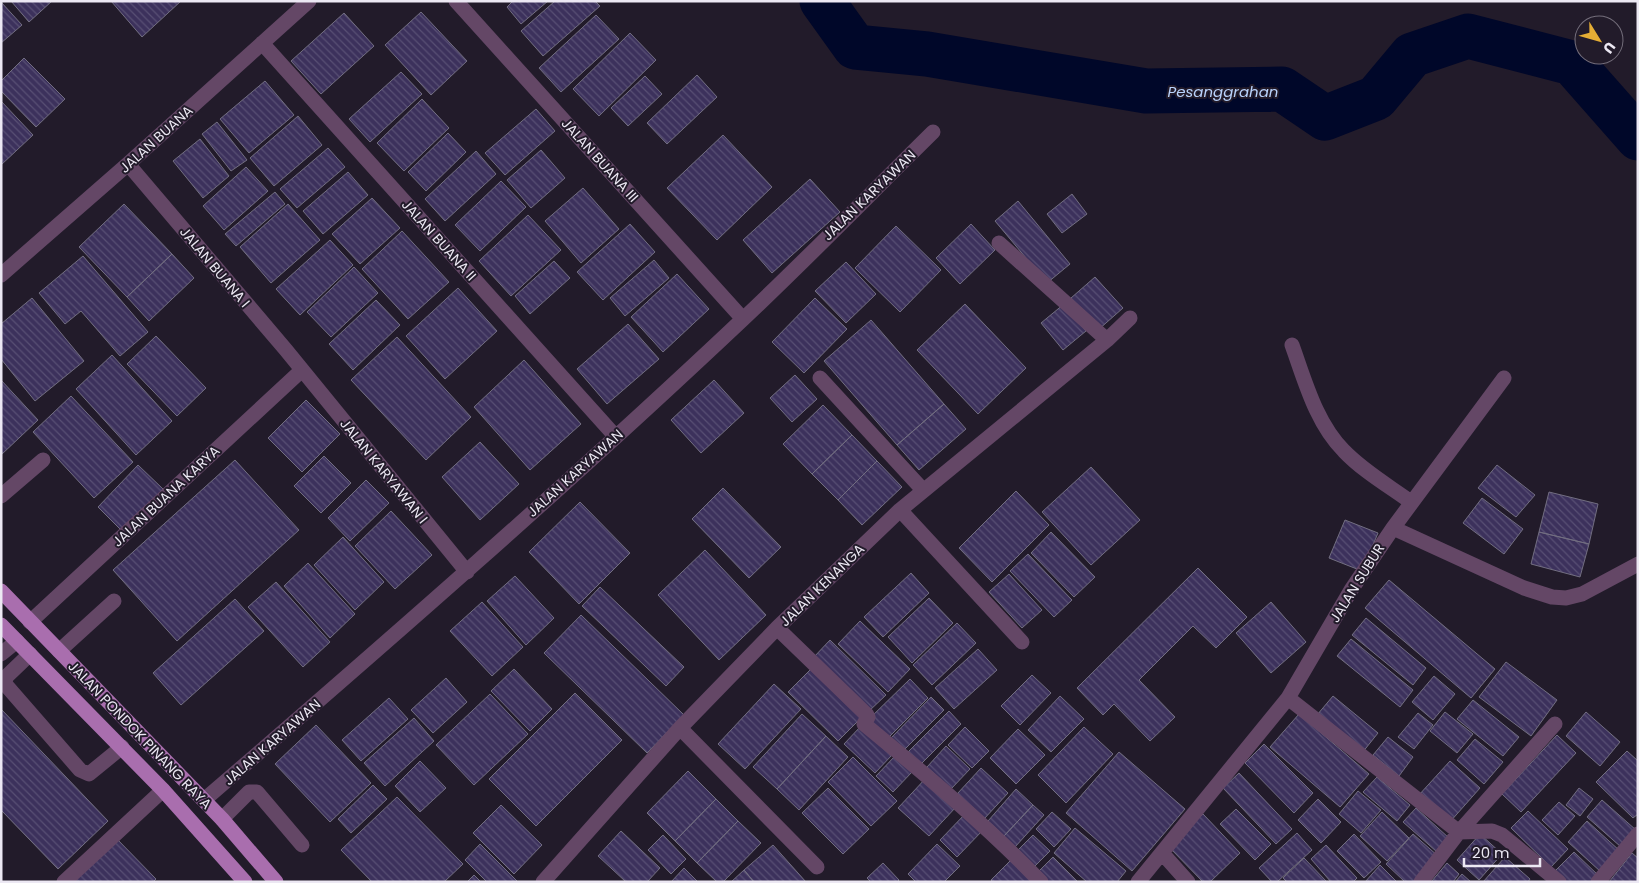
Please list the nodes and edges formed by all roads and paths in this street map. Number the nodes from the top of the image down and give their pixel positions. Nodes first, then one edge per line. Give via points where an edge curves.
1 (309, 1) edge
2 (456, 1) edge
3 (262, 43) junction
4 (933, 132) dead end
5 (128, 164) junction
6 (999, 243) dead end
7 (1, 274) edge
8 (1130, 318) dead end
9 (743, 319) junction
10 (1107, 340) junction
11 (1292, 345) dead end
12 (302, 370) junction
13 (820, 378) dead end
14 (1504, 378) dead end
15 (616, 437) junction
16 (43, 460) dead end
17 (924, 490) junction
18 (1, 496) edge
19 (1411, 502) junction
20 (900, 510) junction
21 (1393, 528) junction
22 (1638, 564) edge
23 (467, 572) junction
24 (1, 591) edge
25 (114, 601) dead end
26 (30, 622) junction
27 (1, 625) edge
28 (777, 628) junction
29 (17, 641) junction
30 (1022, 642) dead end
31 (58, 651) junction
32 (1, 654) edge
33 (30, 654) junction
34 (1288, 698) junction
35 (1555, 724) dead end
36 (680, 728) junction
37 (122, 747) junction
38 (163, 790) junction
39 (204, 800) junction
40 (187, 815) junction
41 (222, 819) junction
42 (1459, 832) junction
43 (1638, 834) edge
44 (302, 845) dead end
45 (1163, 854) junction
46 (817, 866) dead end
47 (64, 882) edge
48 (245, 882) edge
49 (276, 882) edge
50 (543, 882) edge
51 (1041, 882) edge
52 (1138, 882) edge
53 (1188, 882) edge
54 (1421, 882) edge
55 (1559, 882) edge
56 (1598, 882) edge

1 - 3 street, JALAN BUANA
2 - 9 street, JALAN BUANA III
3 - 5 street, JALAN BUANA
3 - 15 street, JALAN BUANA II
4 - 9 street, JALAN KARYAWAN
5 - 7 street, JALAN BUANA
5 - 12 street, JALAN BUANA I
6 - 10 street
8 - 10 street, JALAN KENANGA
9 - 15 street, JALAN KARYAWAN
10 - 17 street, JALAN KENANGA
11 - 19 street via 1311,399 1342,450
12 - 23 street, JALAN KARYAWAN I
12 - 26 street, JALAN BUANA KARYA
13 - 17 street
14 - 19 street, JALAN SUBUR
15 - 23 street, JALAN KARYAWAN
16 - 18 street
17 - 20 street, JALAN KENANGA
19 - 21 street, JALAN SUBUR
20 - 28 street, JALAN KENANGA
20 - 30 street
21 - 22 street via 1524,588 1552,597 1582,594
21 - 34 street, JALAN SUBUR via 1351,590
23 - 39 street, JALAN KARYAWAN
24 - 26 main road, JALAN PONDOK PINANG RAYA
25 - 31 street
26 - 31 main road, JALAN PONDOK PINANG RAYA
27 - 29 main road, JALAN PONDOK PINANG RAYA
28 - 36 street, JALAN KENANGA
28 - 51 street via 867,715 864,724 953,798
29 - 32 street
29 - 33 main road, JALAN PONDOK PINANG RAYA
31 - 39 main road, JALAN PONDOK PINANG RAYA
33 - 37 main road, JALAN PONDOK PINANG RAYA
33 - 37 street via 6,677 5,684 80,770 89,774
34 - 42 street
34 - 45 street, JALAN SUBUR
35 - 42 street
36 - 46 street
36 - 50 street, JALAN KENANGA
37 - 38 main road, JALAN PONDOK PINANG RAYA
38 - 40 main road, JALAN PONDOK PINANG RAYA
38 - 47 street
39 - 40 main road
39 - 41 main road, JALAN PONDOK PINANG RAYA
40 - 48 main road, JALAN PONDOK PINANG RAYA
41 - 44 street via 249,792 257,792
41 - 49 main road, JALAN PONDOK PINANG RAYA
42 - 54 street
42 - 55 street via 1492,831 1502,835
43 - 56 street
45 - 52 street, JALAN SUBUR
45 - 53 street

